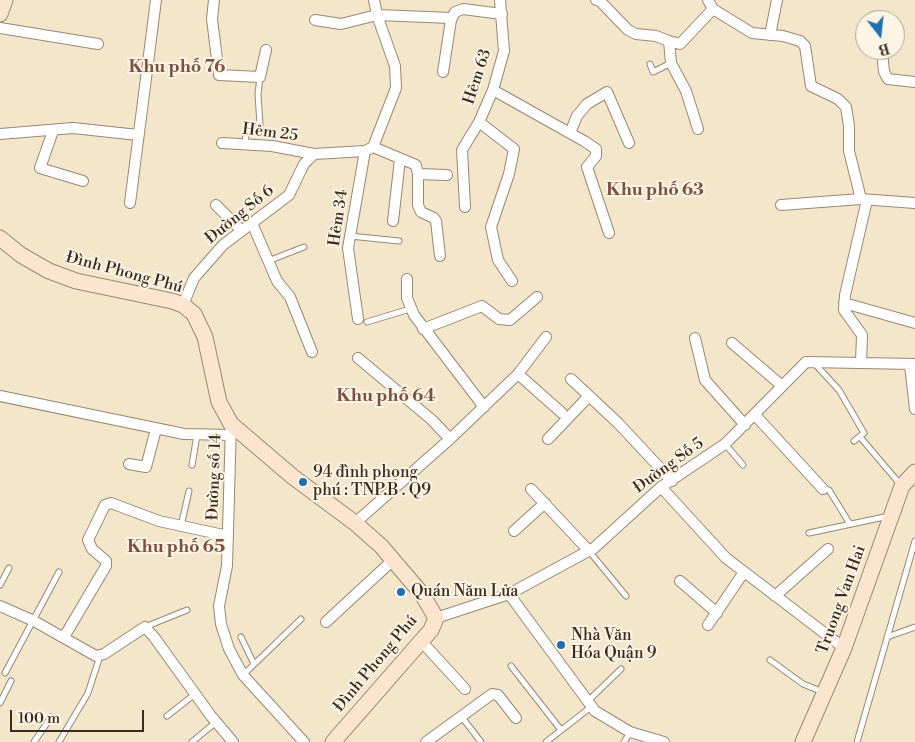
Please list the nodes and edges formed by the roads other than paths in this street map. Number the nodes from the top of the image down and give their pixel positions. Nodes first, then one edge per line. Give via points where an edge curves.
1 (5, 0) edge
2 (156, 0) edge
3 (214, 0) edge
4 (374, 0) edge
5 (500, 0) edge
6 (596, 0) edge
7 (777, 0) edge
8 (711, 5) edge
9 (0, 14) edge
10 (502, 14) junction
11 (377, 15) junction
12 (452, 18) junction
13 (315, 20) dead end
14 (0, 28) edge
15 (770, 35) junction
16 (669, 41) junction
17 (98, 44) dead end
18 (266, 50) dead end
19 (883, 60) edge
20 (650, 64) dead end
21 (671, 64) junction
22 (442, 72) dead end
23 (260, 77) junction
24 (915, 82) edge
25 (493, 90) junction
26 (479, 122) junction
27 (698, 129) dead end
28 (53, 131) junction
29 (570, 133) junction
30 (0, 134) edge
31 (138, 135) junction
32 (222, 143) dead end
33 (629, 143) dead end
34 (245, 145) junction
35 (369, 149) junction
36 (314, 154) junction
37 (400, 160) junction
38 (418, 174) junction
39 (446, 175) dead end
40 (84, 181) dead end
41 (864, 199) junction
42 (130, 203) dead end
43 (915, 203) edge
44 (216, 205) dead end
45 (781, 205) dead end
46 (465, 207) dead end
47 (393, 221) dead end
48 (252, 223) junction
49 (241, 230) junction
50 (609, 233) dead end
51 (349, 236) junction
52 (0, 238) edge
53 (399, 241) dead end
54 (304, 247) dead end
55 (440, 256) dead end
56 (268, 260) junction
57 (407, 278) dead end
58 (512, 281) dead end
59 (536, 297) dead end
60 (844, 303) junction
61 (183, 305) junction
62 (410, 309) junction
63 (363, 321) joint
64 (915, 323) edge
65 (423, 330) junction
66 (546, 336) dead end
67 (695, 338) dead end
68 (732, 344) dead end
69 (312, 352) dead end
70 (358, 358) dead end
71 (812, 360) junction
72 (861, 362) junction
73 (913, 364) edge
74 (518, 374) junction
75 (571, 379) dead end
76 (780, 385) junction
77 (0, 396) edge
78 (588, 396) junction
79 (484, 406) junction
80 (915, 409) edge
81 (562, 413) dead end
82 (755, 415) junction
83 (745, 424) junction
84 (156, 429) junction
85 (231, 429) junction
86 (197, 434) junction
87 (860, 437) junction
88 (548, 439) dead end
89 (450, 440) junction
90 (854, 441) dead end
91 (725, 444) junction
92 (129, 464) dead end
93 (192, 465) dead end
94 (743, 465) dead end
95 (915, 472) edge
96 (672, 481) junction
97 (902, 486) junction
98 (661, 487) junction
99 (531, 489) dead end
100 (823, 489) joint
101 (189, 491) dead end
102 (545, 503) junction
103 (892, 516) junction
104 (355, 523) junction
105 (850, 524) junction
106 (181, 526) junction
107 (514, 531) dead end
108 (809, 533) dead end
109 (228, 536) junction
110 (915, 541) edge
111 (828, 549) dead end
112 (589, 551) junction
113 (393, 560) junction
114 (9, 568) dead end
115 (59, 572) dead end
116 (744, 572) junction
117 (680, 581) dead end
118 (0, 585) edge
119 (509, 594) junction
120 (626, 596) dead end
121 (775, 596) junction
122 (0, 606) edge
123 (187, 610) dead end
124 (717, 613) junction
125 (436, 618) junction
126 (301, 619) dead end
127 (34, 621) junction
128 (326, 622) dead end
129 (708, 625) dead end
130 (145, 627) junction
131 (915, 627) edge
132 (64, 637) junction
133 (241, 637) dead end
134 (887, 637) junction
135 (422, 642) junction
136 (844, 648) junction
137 (100, 656) junction
138 (770, 660) dead end
139 (254, 664) junction
140 (511, 666) dead end
141 (621, 670) dead end
142 (5, 673) dead end
143 (243, 675) junction
144 (11, 681) dead end
145 (465, 689) dead end
146 (825, 693) junction
147 (195, 694) junction
148 (0, 703) edge
149 (589, 704) junction
150 (167, 716) dead end
151 (461, 716) junction
152 (51, 717) dead end
153 (516, 718) dead end
154 (216, 722) junction
155 (561, 730) junction
156 (630, 732) junction
157 (34, 742) edge
158 (59, 742) edge
159 (192, 742) edge
160 (233, 742) edge
161 (304, 742) edge
162 (333, 742) edge
163 (426, 742) edge
164 (481, 742) edge
165 (546, 742) edge
166 (624, 742) edge
167 (664, 742) edge
168 (803, 742) edge
169 (857, 742) edge

1 - 9 street
2 - 31 street
3 - 23 street via 212,26 219,75
4 - 11 street
5 - 10 street, Hẻm 63
6 - 16 street via 628,30
7 - 15 street
8 - 15 street via 752,33
8 - 16 street via 680,44
10 - 12 street via 463,9 454,12
10 - 25 street, Hẻm 63 via 504,51
11 - 12 street
11 - 13 street via 341,24
11 - 35 street via 395,66 396,88
12 - 22 street
14 - 17 street
15 - 41 street via 800,41 805,46 812,86 838,99 846,108 852,167
16 - 21 street
18 - 23 street
19 - 24 street via 888,79
20 - 21 lane via 653,72
21 - 27 street via 686,91
23 - 34 lane via 260,125 246,133
25 - 26 street, Hẻm 63
25 - 29 street
26 - 46 street via 462,150
26 - 58 street, Hẻm 63 via 514,149 509,174 490,227 503,270
28 - 30 street
28 - 31 street via 73,128
28 - 40 street via 40,168
29 - 33 street via 577,116 587,104 607,92
29 - 50 street via 596,151 587,167
31 - 42 street
32 - 34 street, Hẻm 25
34 - 36 street, Hẻm 25 via 272,146
35 - 36 street
35 - 37 street
35 - 51 street, Hẻm 34
36 - 48 street, Đường Số 6 via 304,164 289,195
37 - 38 street via 416,165
37 - 47 street
38 - 39 street
38 - 55 street via 418,205 421,212 436,221
41 - 43 street
41 - 45 street
41 - 60 street
44 - 49 street
48 - 49 street, Đường Số 6
48 - 56 street
49 - 61 street, Đường Số 6 via 222,245 194,278
51 - 53 lane
51 - 63 street, Hẻm 34 via 348,248
52 - 61 street, Đình Phong Phú via 49,271 76,281
54 - 56 lane
56 - 69 street via 277,281 290,297
57 - 62 street
59 - 65 street via 510,320 500,320 482,306
60 - 64 street
60 - 72 street via 844,310 862,335
61 - 85 street, Đình Phong Phú via 200,324 219,402
62 - 63 lane
62 - 65 street
65 - 79 street
66 - 74 street
67 - 83 street via 705,380
68 - 76 street
70 - 89 street via 432,420
71 - 72 street
71 - 76 street, Đường Số 5
71 - 87 lane via 844,397 864,433
72 - 73 street
73 - 80 street
74 - 79 street
74 - 81 street
75 - 78 street
76 - 82 street, Đường Số 5
77 - 84 street
78 - 88 street
78 - 96 street
79 - 89 street
82 - 83 street, Đường Số 5
82 - 100 street
83 - 91 street, Đường Số 5
84 - 86 street
84 - 92 street via 146,467
85 - 86 street
85 - 104 street, Đình Phong Phú
85 - 109 street, Đường số 14
86 - 93 lane
87 - 90 lane
87 - 97 lane
89 - 104 street
91 - 94 lane
91 - 96 street, Đường Số 5
95 - 97 street, Truong Van Hai
96 - 98 street, Đường Số 5
97 - 103 street, Truong Van Hai
98 - 112 street, Đường Số 5
98 - 116 street via 726,558
99 - 102 street
100 - 105 lane via 829,490
101 - 106 lane
102 - 107 street
102 - 112 street
103 - 105 lane
103 - 136 street, Truong Van Hai
104 - 113 street, Đình Phong Phú
105 - 108 lane
106 - 109 street
106 - 132 street via 111,503 105,505 88,540 104,558 106,566
109 - 143 street, Đường số 14 via 227,566 219,606 228,649
110 - 134 lane
111 - 121 street
112 - 119 street, Đường Số 5
112 - 120 lane
113 - 125 street, Đình Phong Phú via 422,594
113 - 128 street
114 - 118 lane
115 - 127 lane
116 - 121 street
116 - 124 street
117 - 124 street
119 - 125 street, Đường Số 5
119 - 149 street
121 - 136 street
122 - 127 street
123 - 130 lane
124 - 129 street
125 - 135 street, Đình Phong Phú
126 - 139 lane
127 - 132 street
127 - 142 lane
130 - 137 street
130 - 147 street
131 - 134 lane
132 - 137 street
133 - 139 lane
134 - 169 lane
135 - 145 street
135 - 162 street, Đình Phong Phú
136 - 146 street, Truong Van Hai
137 - 158 lane via 88,693
138 - 146 lane via 803,684
139 - 143 lane
140 - 155 lane
141 - 149 lane
143 - 161 street, Đường số 14
144 - 148 lane
146 - 168 street, Truong Van Hai
147 - 150 lane
147 - 154 street
149 - 155 lane
149 - 156 street
151 - 153 street via 495,693
151 - 163 street
151 - 164 lane
152 - 157 lane
154 - 159 lane
154 - 160 street
155 - 165 lane
156 - 166 lane
156 - 167 street

